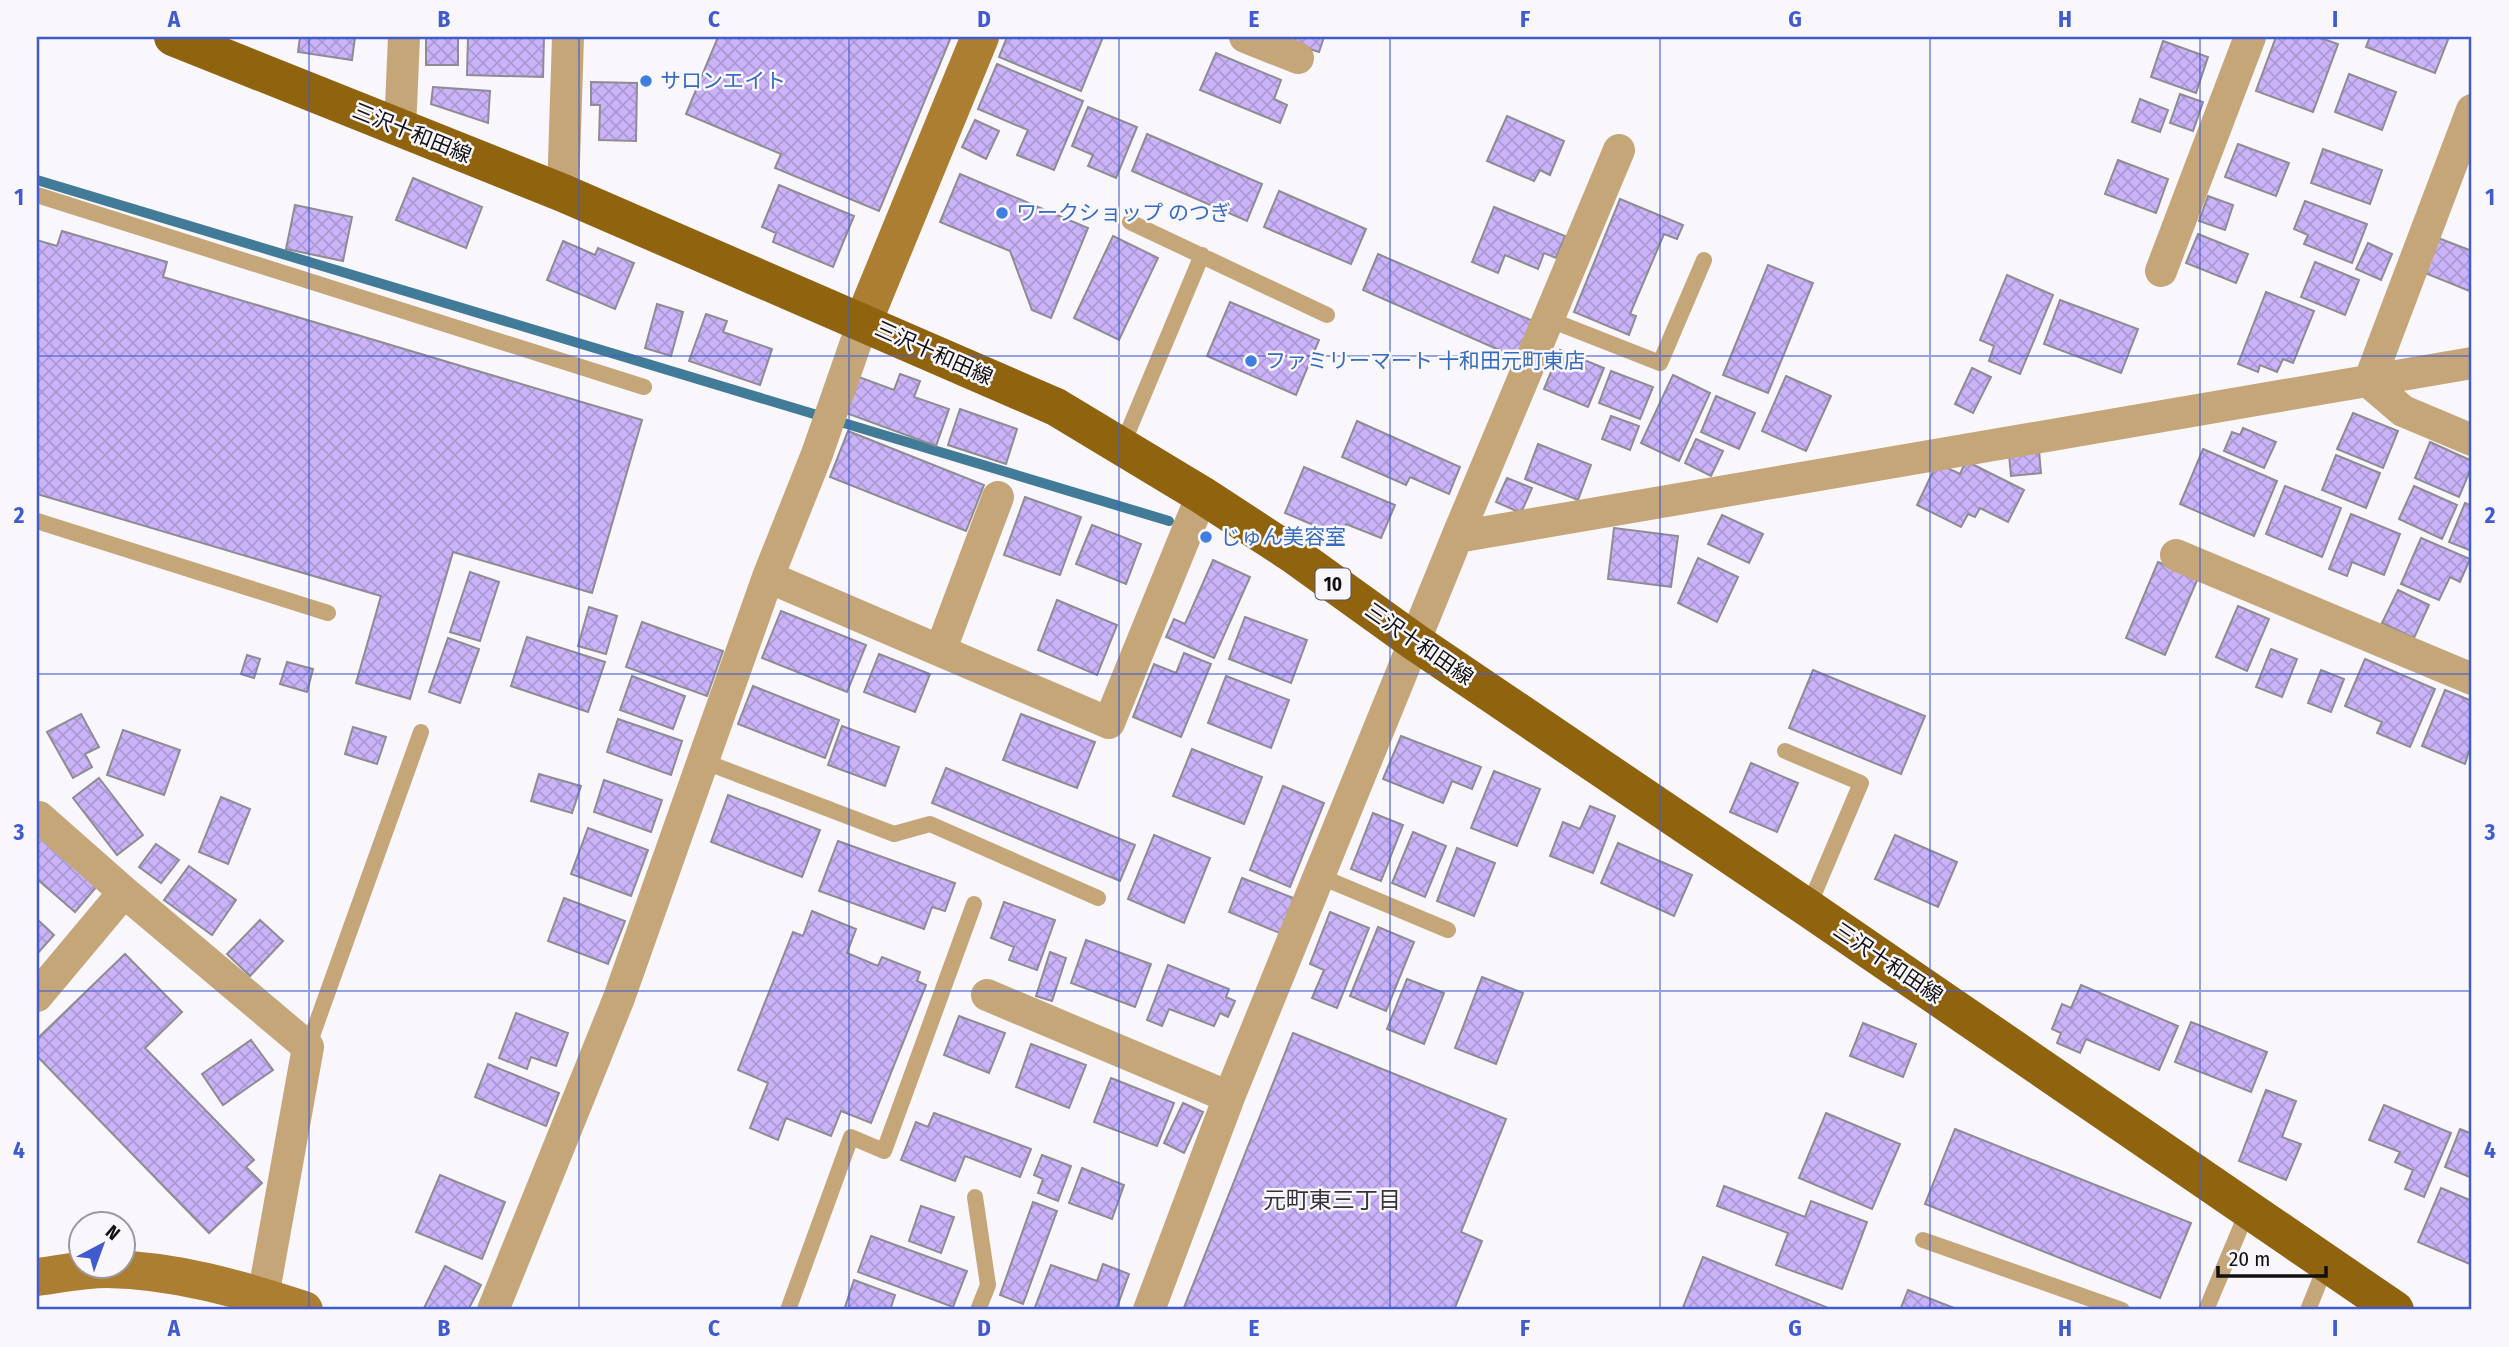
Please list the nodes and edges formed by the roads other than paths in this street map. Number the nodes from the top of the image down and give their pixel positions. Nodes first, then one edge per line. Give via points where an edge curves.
1 (404, 37) edge
2 (568, 37) edge
3 (980, 37) edge
4 (1245, 37) edge
5 (2250, 37) edge
6 (177, 38) edge
7 (1298, 58) dead end
8 (2472, 110) edge
9 (400, 129) junction
10 (1619, 150) dead end
11 (563, 193) junction
12 (37, 195) edge
13 (1130, 222) dead end
14 (1202, 254) junction
15 (1704, 260) dead end
16 (2161, 271) dead end
17 (1327, 315) dead end
18 (1548, 319) junction
19 (863, 322) junction
20 (2472, 363) edge
21 (2369, 382) junction
22 (644, 387) dead end
23 (2472, 440) edge
24 (1122, 446) junction
25 (1202, 495) junction
26 (998, 497) dead end
27 (37, 521) edge
28 (1457, 537) junction
29 (2176, 555) dead end
30 (768, 577) junction
31 (328, 613) dead end
32 (1415, 642) junction
33 (941, 649) junction
34 (2472, 679) edge
35 (421, 732) dead end
36 (1785, 751) dead end
37 (703, 761) junction
38 (39, 817) dead end
39 (1319, 876) junction
40 (124, 892) junction
41 (1098, 898) dead end
42 (974, 904) dead end
43 (1808, 908) junction
44 (1448, 930) dead end
45 (987, 995) dead end
46 (37, 996) edge
47 (308, 1047) junction
48 (1229, 1097) junction
49 (975, 1197) dead end
50 (2248, 1209) junction
51 (1923, 1240) dead end
52 (2327, 1263) junction
53 (37, 1277) edge
54 (263, 1297) junction
55 (304, 1310) edge
56 (493, 1310) edge
57 (788, 1310) edge
58 (978, 1310) edge
59 (1149, 1310) edge
60 (2122, 1310) edge
61 (2206, 1310) edge
62 (2308, 1310) edge
63 (2395, 1310) edge

1 - 9 street
2 - 11 street
3 - 19 street
4 - 7 street
5 - 16 street
6 - 9 main road, 三沢十和田線 / 10
8 - 21 street
9 - 11 main road, 三沢十和田線 / 10
10 - 18 street
11 - 19 main road, 三沢十和田線 / 10
12 - 22 lane
13 - 14 lane
14 - 17 lane
14 - 24 lane
15 - 18 lane via 1660,363
18 - 28 street
19 - 24 main road, 三沢十和田線 / 10 via 1056,407
19 - 30 street
20 - 21 street
21 - 23 street via 2403,411
21 - 28 street
24 - 25 main road, 三沢十和田線 / 10
25 - 32 main road, 三沢十和田線 / 10
25 - 33 street via 1109,723
26 - 33 street
27 - 31 lane
28 - 32 street
29 - 34 street
30 - 33 street
30 - 37 street
32 - 39 street
32 - 43 main road, 三沢十和田線 / 10
35 - 47 lane
36 - 43 lane via 1861,783
37 - 41 lane via 894,834 930,824
37 - 56 street via 619,998
38 - 40 street
39 - 44 lane
39 - 48 street
40 - 46 street
40 - 47 street
42 - 57 lane via 884,1151 851,1137
43 - 50 main road, 三沢十和田線 / 10
45 - 48 street
47 - 54 street
48 - 59 street
49 - 58 lane via 988,1285
50 - 52 main road, 三沢十和田線 / 10
50 - 61 lane
51 - 60 lane
52 - 62 lane
52 - 63 main road, 三沢十和田線 / 10
53 - 54 street via 106,1269 189,1277
54 - 55 street

